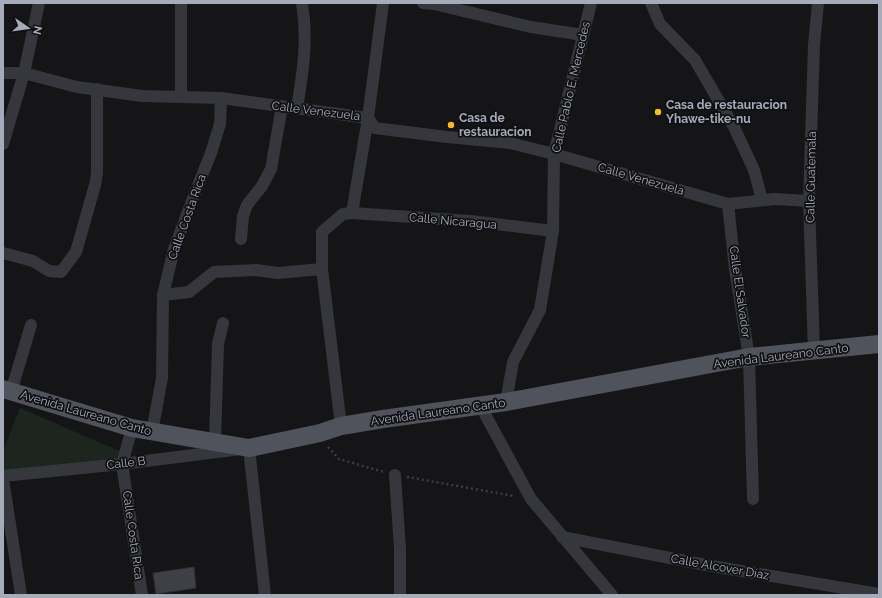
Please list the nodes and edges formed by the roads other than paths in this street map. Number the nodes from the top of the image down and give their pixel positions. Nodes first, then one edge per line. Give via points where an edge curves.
1 (39, 3) edge
2 (181, 3) edge
3 (302, 3) edge
4 (383, 3) edge
5 (423, 3) edge
6 (591, 3) edge
7 (651, 3) edge
8 (818, 3) edge
9 (583, 35) junction
10 (3, 73) edge
11 (24, 73) junction
12 (97, 89) junction
13 (181, 97) junction
14 (221, 98) junction
15 (282, 106) junction
16 (297, 108) junction
17 (368, 118) junction
18 (3, 144) edge
19 (554, 154) junction
20 (762, 200) junction
21 (809, 201) junction
22 (728, 204) junction
23 (352, 213) junction
24 (553, 231) junction
25 (241, 239) dead end
26 (3, 253) edge
27 (322, 269) junction
28 (163, 295) junction
29 (222, 323) dead end
30 (31, 325) dead end
31 (879, 344) edge
32 (814, 351) junction
33 (749, 357) junction
34 (7, 390) edge
35 (506, 402) junction
36 (480, 405) junction
37 (341, 426) junction
38 (132, 428) junction
39 (152, 432) junction
40 (215, 442) junction
41 (250, 448) junction
42 (122, 464) junction
43 (395, 475) road end
44 (3, 478) edge
45 (753, 499) dead end
46 (562, 537) junction
47 (879, 593) edge
48 (612, 594) edge
49 (21, 595) edge
50 (142, 595) edge
51 (265, 595) edge
52 (400, 595) edge

1 - 11 street
2 - 13 street
3 - 16 street via 306,42
4 - 17 street
5 - 9 street via 531,27
6 - 9 street, Calle Pablo E. Mercedes
7 - 20 street via 660,24 694,60 734,128 754,170
8 - 21 street, Calle Guatemala via 814,45
9 - 19 street, Calle Pablo E. Mercedes
10 - 11 street, Calle Venezuela
11 - 12 street, Calle Venezuela via 78,87
11 - 18 street
12 - 13 street, Calle Venezuela via 142,96
12 - 26 street via 97,173 76,252 61,272 49,271 33,261
13 - 14 street, Calle Venezuela
14 - 15 street, Calle Venezuela
14 - 28 street, Calle Costa Rica via 220,124 174,249
15 - 16 street, Calle Venezuela
15 - 25 street via 271,169 247,205 243,216
16 - 17 street, Calle Venezuela
17 - 19 street, Calle Venezuela via 375,128 510,143
17 - 23 street
19 - 22 street, Calle Venezuela
19 - 24 street, Calle Pablo E. Mercedes
20 - 21 street, Calle Venezuela
20 - 22 street, Calle Venezuela
21 - 32 street, Calle Guatemala
22 - 33 street, Calle El Salvador
23 - 24 street, Calle Nicaragua via 470,221
23 - 27 street via 344,214 322,232
24 - 35 street, Calle Pablo E. Mercedes via 540,310 513,362
27 - 28 street via 278,273 256,270 214,272 189,292
27 - 37 street
28 - 39 street, Calle Costa Rica via 162,378
29 - 40 street via 218,344
30 - 34 street
31 - 32 main road, Avenida Laureano Canto
32 - 33 main road, Avenida Laureano Canto
33 - 35 main road, Avenida Laureano Canto
33 - 45 street, Calle El Salvador
34 - 38 main road, Avenida Laureano Canto
35 - 36 main road, Avenida Laureano Canto
36 - 37 main road, Avenida Laureano Canto
36 - 46 street via 531,499
37 - 41 main road, Avenida Laureano Canto
38 - 39 main road, Avenida Laureano Canto
38 - 42 street, Calle Costa Rica
39 - 40 main road, Avenida Laureano Canto
40 - 41 main road, Avenida Laureano Canto
41 - 42 street, Calle B
41 - 51 street
42 - 44 street, Calle B
42 - 50 street, Calle Costa Rica
43 - 52 street
44 - 49 street
46 - 47 street, Calle Alcover Díaz via 706,565
46 - 48 street

